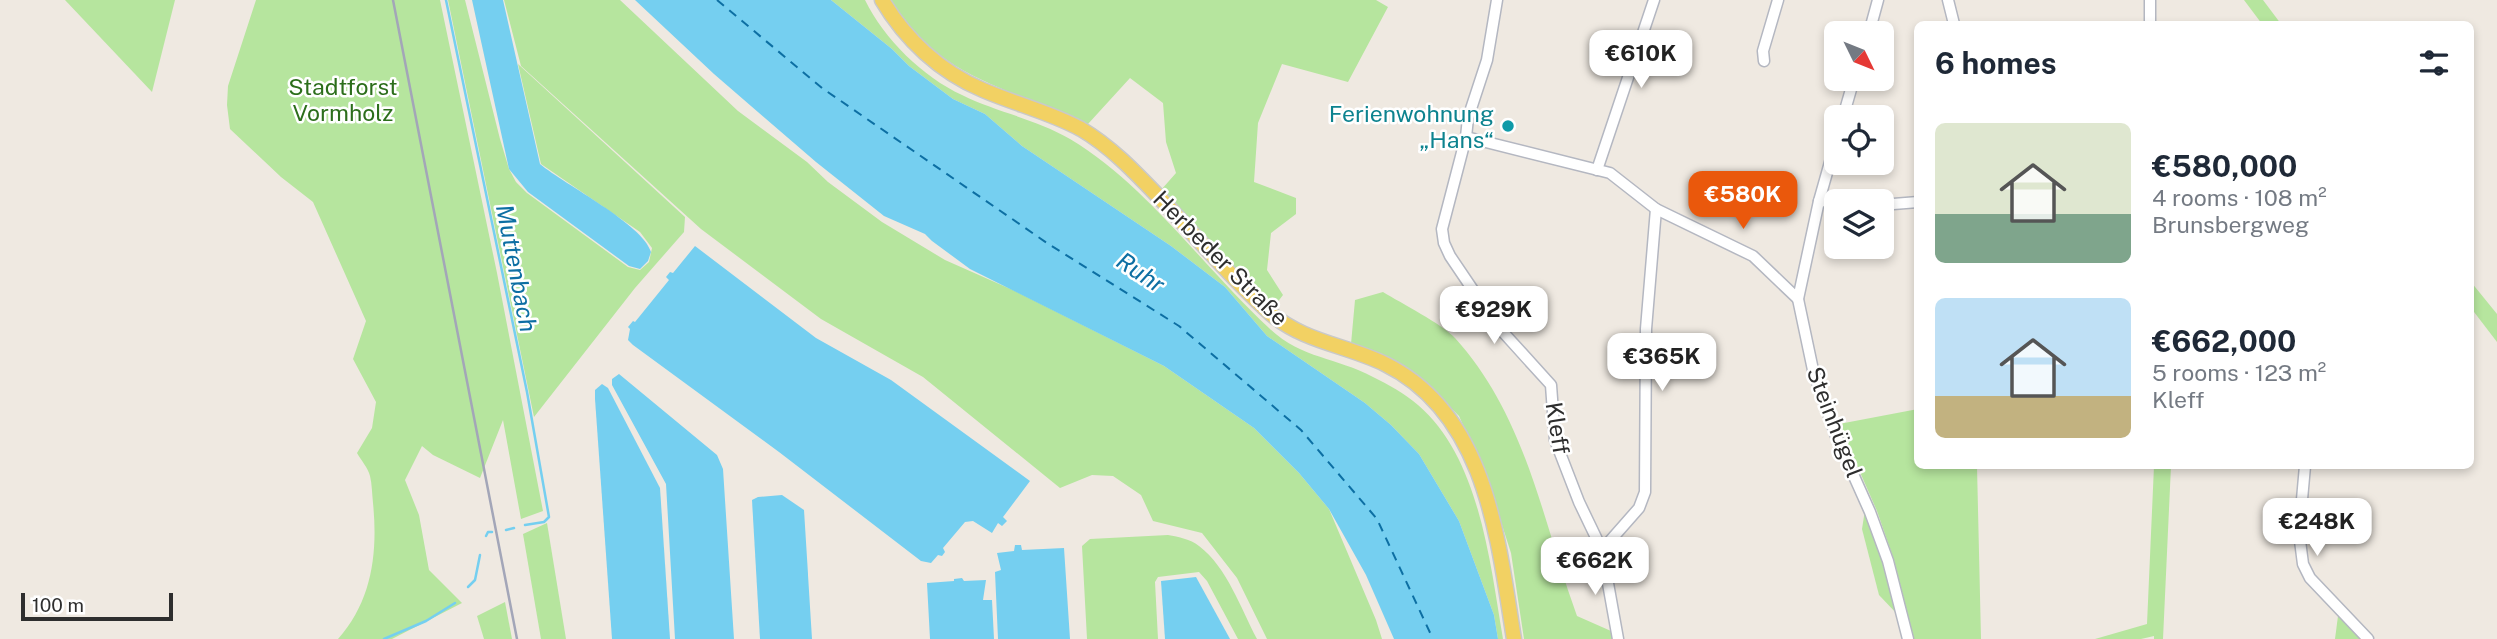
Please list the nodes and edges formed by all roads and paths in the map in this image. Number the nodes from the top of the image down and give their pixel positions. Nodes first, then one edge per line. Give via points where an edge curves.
1 (882, 0) edge
2 (1497, 0) edge
3 (1654, 0) edge
4 (1777, 0) edge
5 (1878, 0) edge
6 (1948, 0) edge
7 (2150, 0) edge
8 (1872, 21) edge
9 (1953, 21) edge
10 (2150, 21) edge
11 (1764, 61) dead end
12 (1466, 137) junction
13 (1597, 170) junction
14 (1826, 175) edge
15 (1819, 201) junction
16 (1824, 201) edge
17 (1914, 202) edge
18 (1894, 204) edge
19 (1656, 209) junction
20 (1798, 299) junction
21 (2305, 469) edge
22 (1602, 550) junction
23 (1514, 639) edge
24 (1618, 639) edge
25 (1908, 639) edge
26 (2368, 639) edge

1 - 23 main road, Herbeder Straße via 906,35 958,78 1045,112 1101,143 1288,327 1387,365 1443,408 1475,464 1487,498
2 - 12 street, Kleff
3 - 13 street
4 - 11 street
5 - 8 street
6 - 9 street
7 - 10 street
12 - 13 street
12 - 22 street, Kleff via 1442,229 1444,243 1502,331 1551,385 1555,440
13 - 19 street via 1610,173
14 - 15 street, Steinhügel
15 - 16 street
15 - 20 street, Steinhügel
17 - 18 street
19 - 20 street via 1753,256
19 - 22 street via 1646,329 1645,492 1639,509
20 - 25 street, Steinhügel via 1813,370 1888,561
21 - 26 street via 2299,533 2302,564
22 - 24 street, Kleff

